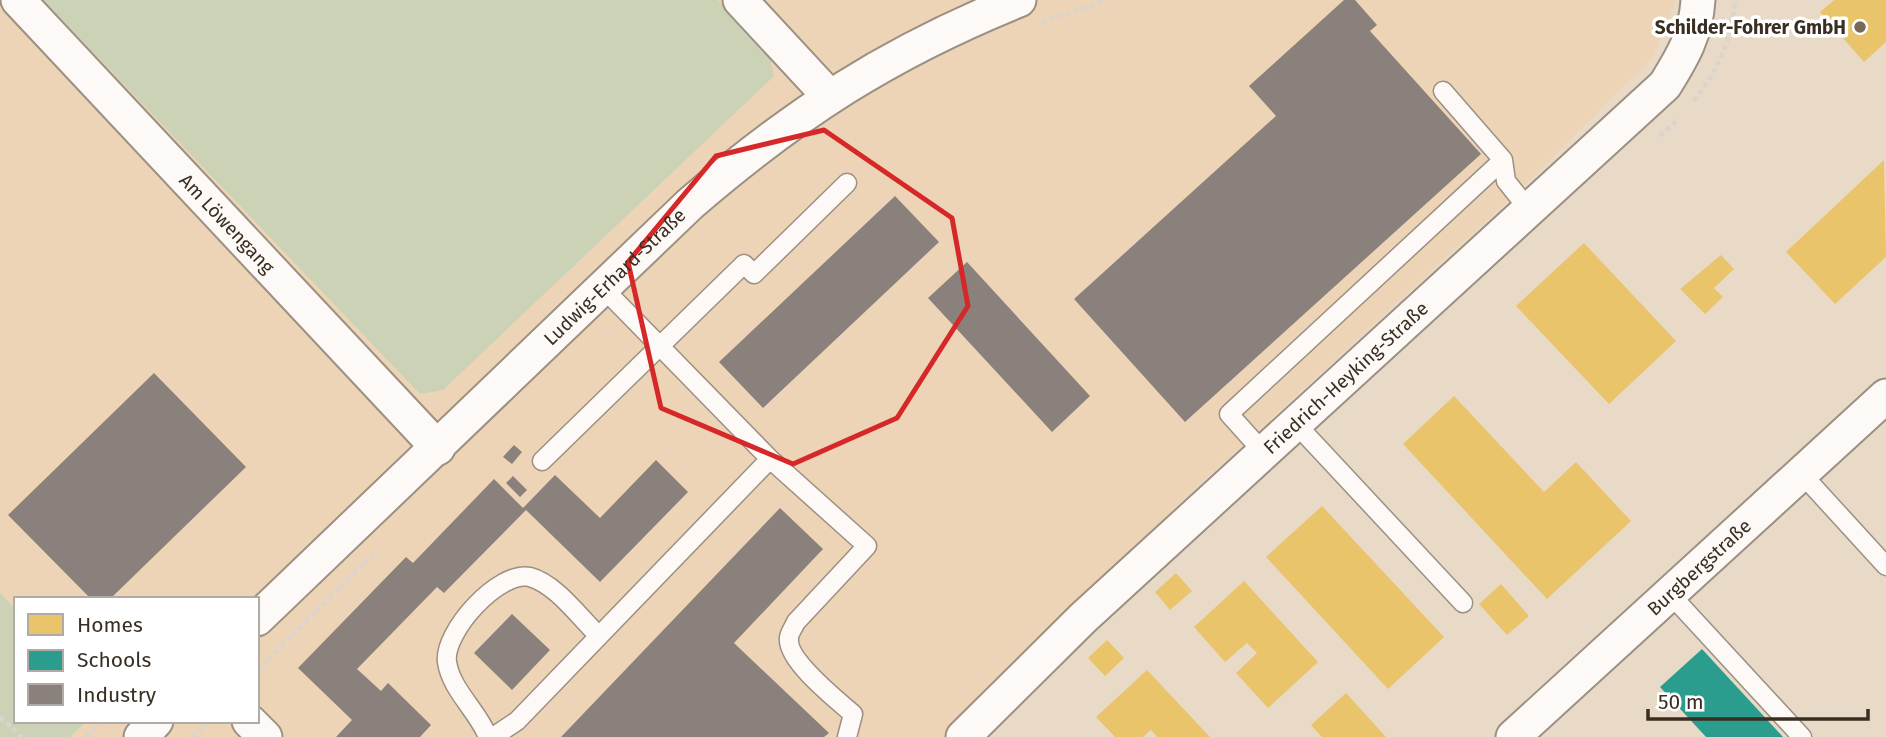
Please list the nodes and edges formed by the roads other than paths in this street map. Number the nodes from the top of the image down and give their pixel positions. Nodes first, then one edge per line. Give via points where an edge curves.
1 (18, 0) edge
2 (740, 0) edge
3 (1698, 0) edge
4 (1028, 12) edge
5 (1443, 91) dead end
6 (829, 96) junction
7 (1503, 160) junction
8 (847, 183) dead end
9 (1528, 210) junction
10 (604, 289) junction
11 (660, 346) junction
12 (1883, 405) edge
13 (1296, 424) junction
14 (438, 448) junction
15 (1264, 453) junction
16 (771, 458) junction
17 (542, 461) dead end
18 (1801, 473) junction
19 (1886, 566) edge
20 (1670, 594) junction
21 (1463, 603) dead end
22 (259, 617) edge
23 (599, 636) junction
24 (154, 723) edge
25 (251, 723) edge
26 (141, 737) edge
27 (265, 737) edge
28 (490, 737) edge
29 (847, 737) edge
30 (963, 737) edge
31 (1513, 737) edge
32 (1802, 737) edge

1 - 14 street, Am Löwengang
2 - 6 street
3 - 9 street, Friedrich-Heyking-Straße via 1688,48 1665,85
4 - 6 street, Ludwig-Erhard-Straße via 902,52
5 - 7 lane
6 - 10 street, Ludwig-Erhard-Straße via 690,204
7 - 9 lane via 1506,181
7 - 15 lane via 1229,414
8 - 11 lane via 754,274 744,264
9 - 13 street, Friedrich-Heyking-Straße
10 - 11 lane
10 - 14 street, Ludwig-Erhard-Straße
11 - 16 lane
11 - 17 lane
12 - 18 street, Burgbergstraße
13 - 15 street, Friedrich-Heyking-Straße
13 - 21 lane
14 - 22 street, Ludwig-Erhard-Straße
15 - 30 street, Friedrich-Heyking-Straße via 1083,618
16 - 23 lane
16 - 29 lane via 867,547 796,622 789,638 798,662 853,714
18 - 19 lane
18 - 20 street, Burgbergstraße
20 - 31 street, Burgbergstraße
20 - 32 lane
23 - 28 lane via 517,721
23 - 28 lane via 543,582 527,576 496,587 456,628 447,648 455,684
24 - 26 street
25 - 27 street

